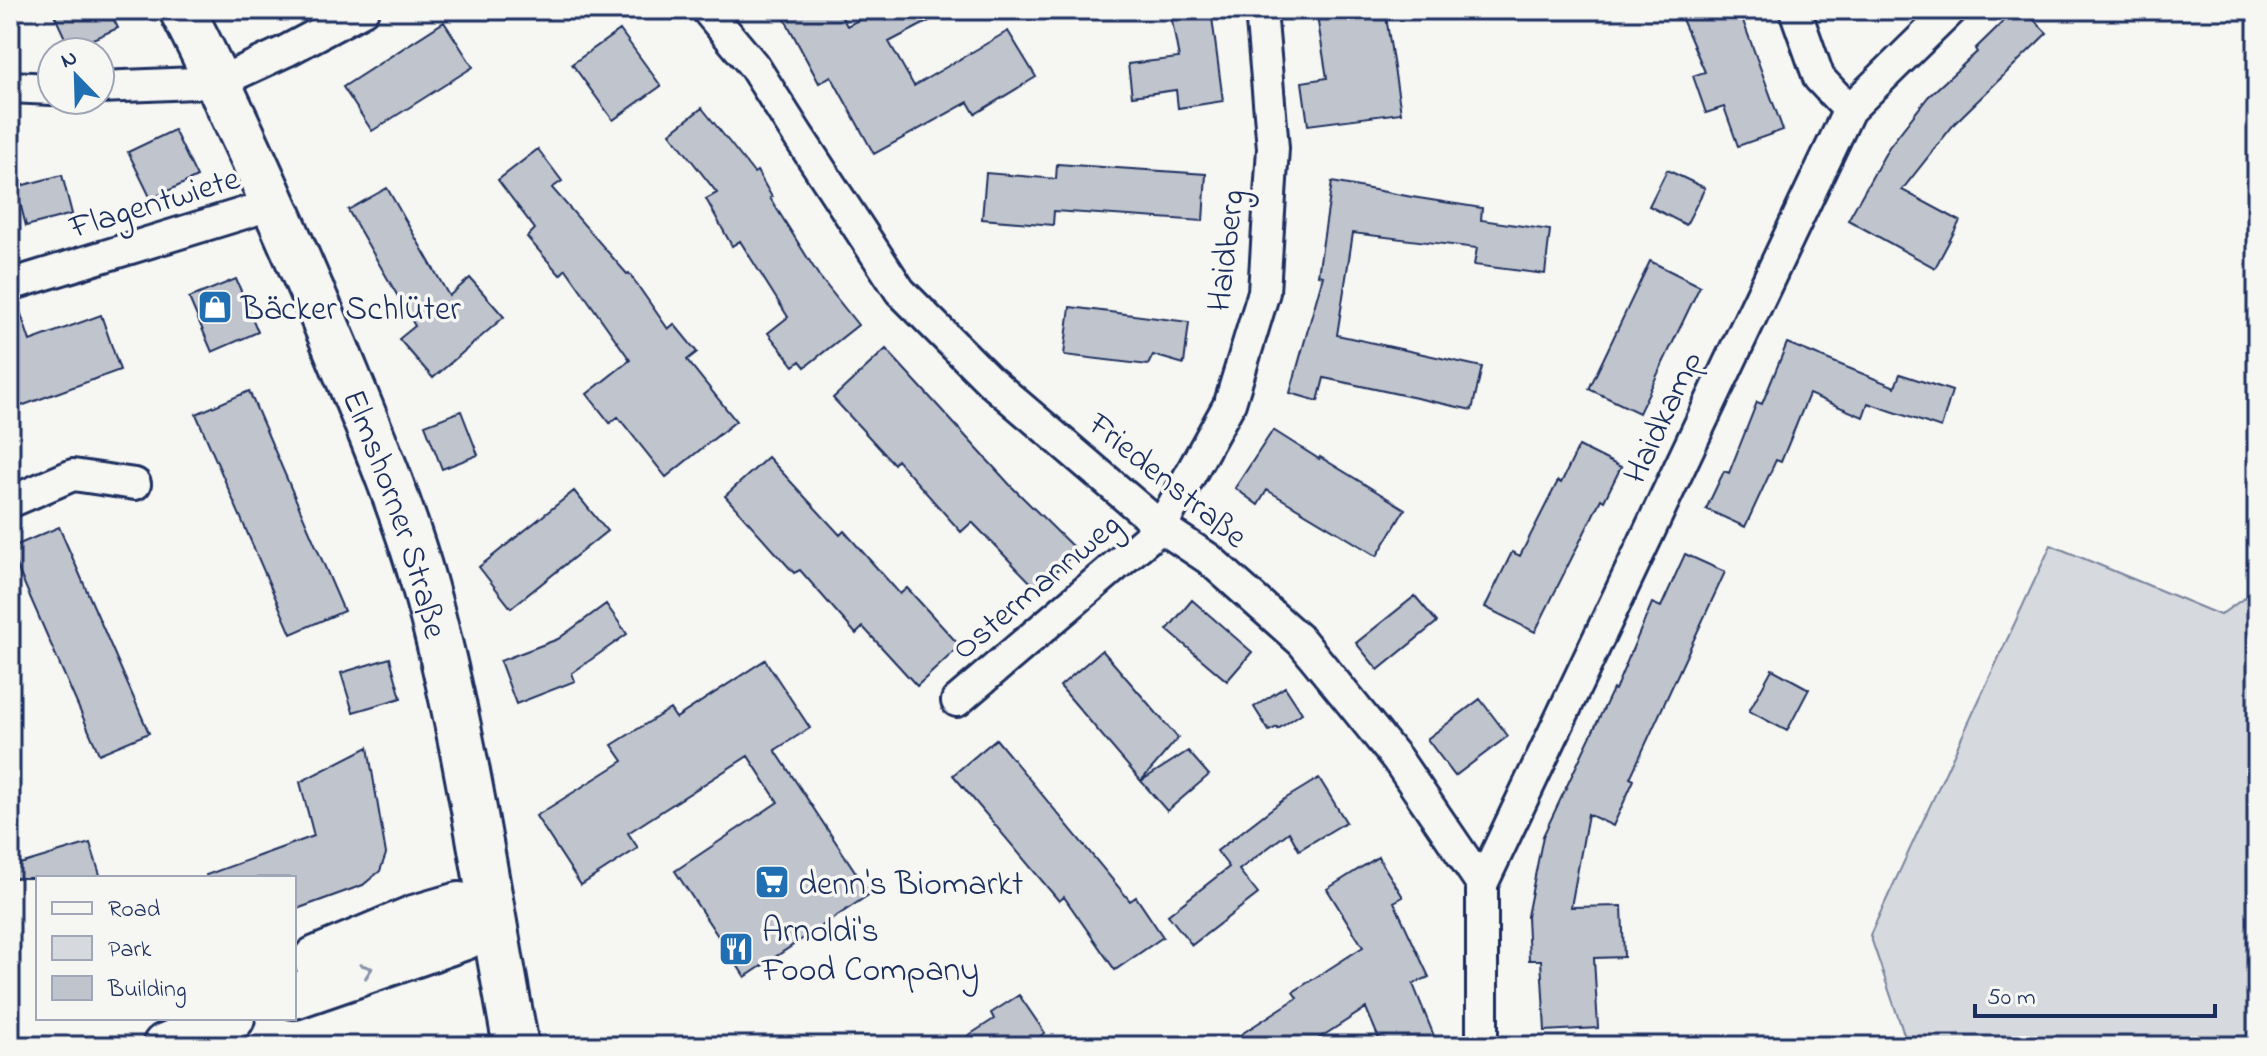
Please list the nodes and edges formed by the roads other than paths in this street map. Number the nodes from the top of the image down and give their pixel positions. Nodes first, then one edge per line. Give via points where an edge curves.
1 (182, 10) edge
2 (363, 10) edge
3 (707, 10) edge
4 (1261, 10) edge
5 (1795, 10) edge
6 (1951, 10) edge
7 (219, 82) junction
8 (116, 86) edge
9 (10, 87) edge
10 (36, 88) edge
11 (1849, 110) junction
12 (274, 204) junction
13 (10, 285) edge
14 (135, 484) dead end
15 (10, 502) edge
16 (1161, 527) junction
17 (957, 701) dead end
18 (1482, 884) junction
19 (491, 912) junction
20 (296, 973) edge
21 (296, 995) edge
22 (226, 1020) edge
23 (165, 1046) edge
24 (516, 1046) edge
25 (1482, 1046) edge

1 - 7 main road, Elmshorner Straße
2 - 7 street
3 - 16 street, Friedenstraße via 754,66 900,291 989,380
4 - 16 street, Haidberg via 1273,148 1264,292 1230,403
5 - 11 street via 1819,78
6 - 11 street, Haidkamp
7 - 8 street
7 - 12 main road, Elmshorner Straße
9 - 10 street
11 - 18 street, Haidkamp
12 - 13 street, Flagentwiete
12 - 19 main road, Elmshorner Straße via 376,445 423,580 444,658
14 - 15 street via 73,475
16 - 17 street, Ostermannweg
16 - 18 street, Friedenstraße via 1209,559 1302,642 1397,759
18 - 25 street
19 - 20 main road via 459,905 414,918 318,958
21 -> 19 main road via 465,937
19 - 24 main road, Elmshorner Straße
22 - 23 main road

